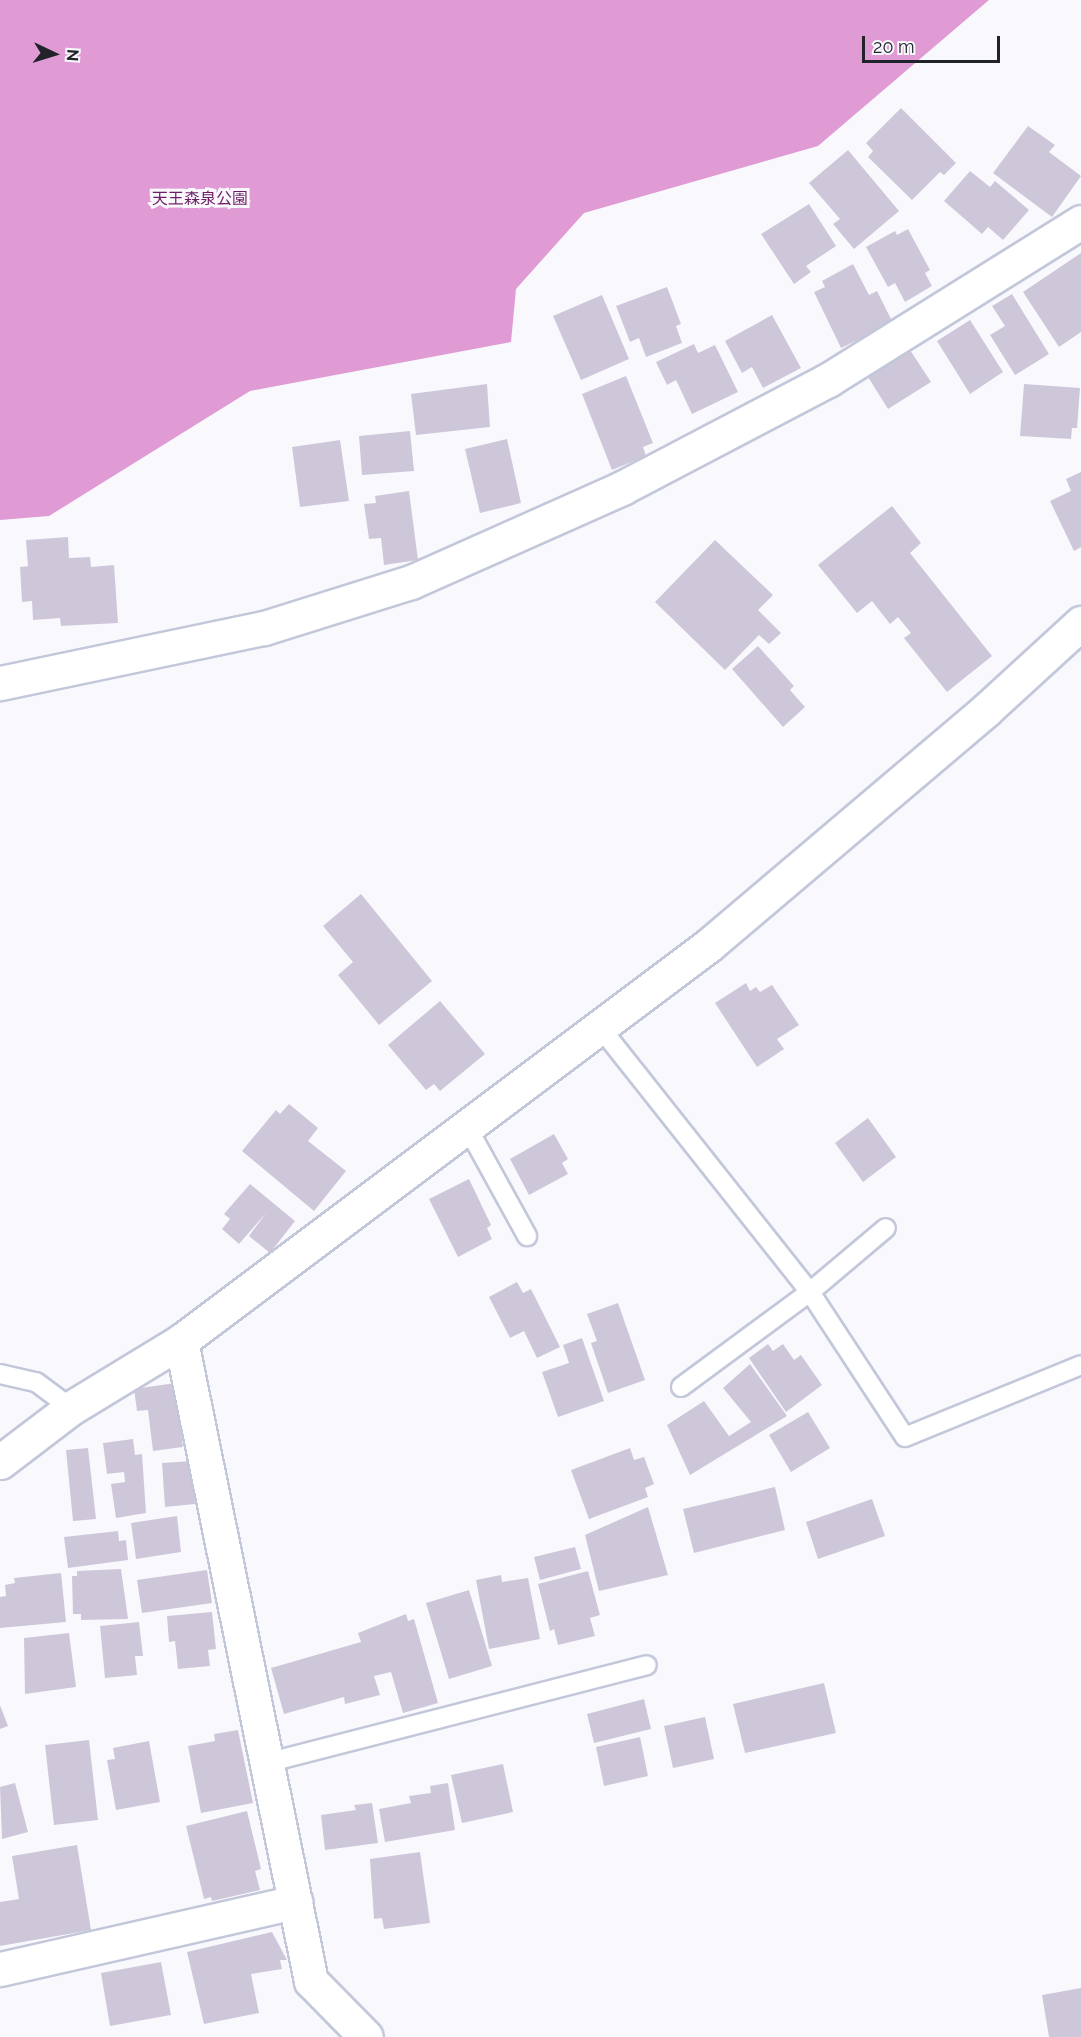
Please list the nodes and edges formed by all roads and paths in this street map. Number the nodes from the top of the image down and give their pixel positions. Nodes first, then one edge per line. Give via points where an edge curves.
1 (1081, 222) edge
2 (1081, 623) edge
3 (0, 683) edge
4 (599, 1026) junction
5 (466, 1125) junction
6 (886, 1228) dead end
7 (527, 1236) dead end
8 (810, 1292) junction
9 (181, 1341) junction
10 (1081, 1365) edge
11 (0, 1374) edge
12 (681, 1387) dead end
13 (71, 1408) junction
14 (0, 1462) edge
15 (647, 1665) dead end
16 (266, 1763) junction
17 (295, 1902) junction
18 (0, 1969) edge
19 (366, 2037) edge

1 - 3 street via 828,380 622,488 411,582 264,628
2 - 4 street via 986,710 709,945
4 - 5 street
4 - 8 lane
5 - 7 lane
5 - 9 street
6 - 8 lane
8 - 10 lane via 904,1437
8 - 12 lane
9 - 13 street
9 - 16 street
11 - 13 lane via 36,1382
13 - 14 street
15 - 16 lane
16 - 17 street
17 - 18 street
17 - 19 street via 311,1981

